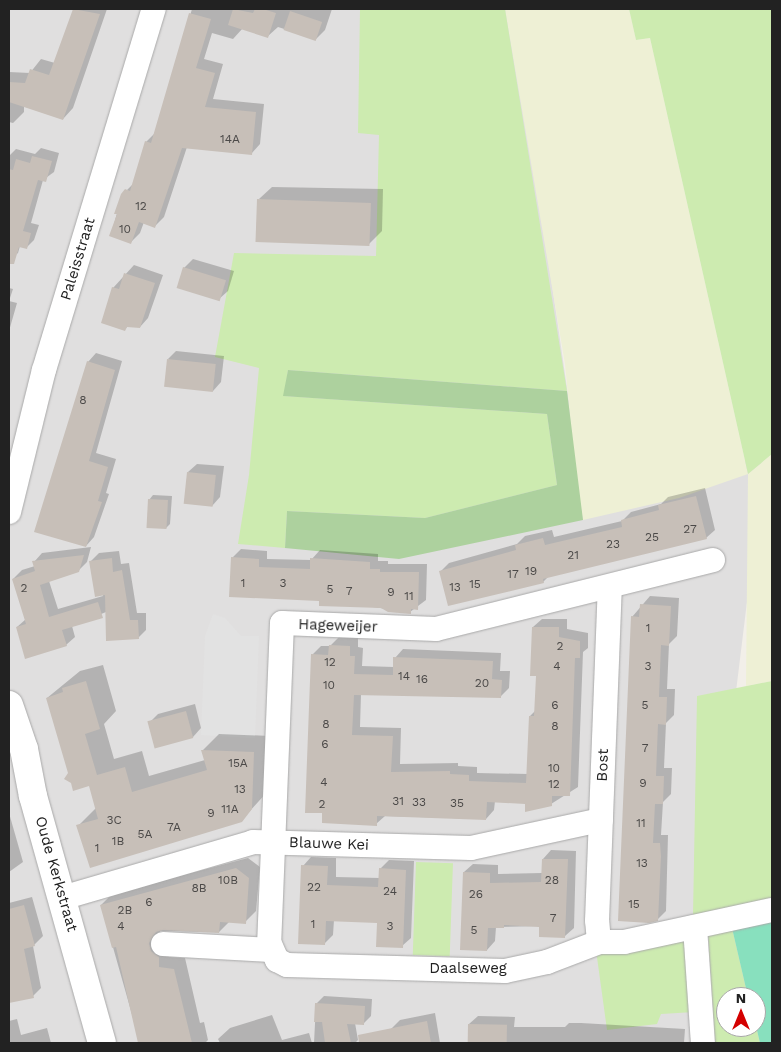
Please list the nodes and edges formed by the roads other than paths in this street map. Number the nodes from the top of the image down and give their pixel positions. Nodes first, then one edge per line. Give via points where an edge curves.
1 (154, 9) edge
2 (9, 512) edge
3 (714, 560) dead end
4 (610, 587) junction
5 (9, 705) edge
6 (601, 820) junction
7 (272, 842) junction
8 (62, 898) junction
9 (772, 910) edge
10 (695, 927) junction
11 (599, 942) junction
12 (163, 944) dead end
13 (271, 950) junction
14 (102, 1043) edge
15 (703, 1043) edge

1 - 2 street, Paleisstraat via 44,370
3 - 4 street, Hageweijer
4 - 6 street, Bost
4 - 7 street, Hageweijer via 436,630 282,623
5 - 8 street, Oude Kerkstraat via 24,749
6 - 7 street, Blauwe Kei via 471,848
6 - 11 street, Bost
7 - 8 street, Blauwe Kei via 253,842
7 - 13 street, Hageweijer
8 - 14 street, Oude Kerkstraat
9 - 10 street, Daalseweg
10 - 11 street, Daalseweg via 624,942
10 - 15 street
11 - 13 street, Daalseweg via 556,959 505,971 287,965 277,960
12 - 13 street

